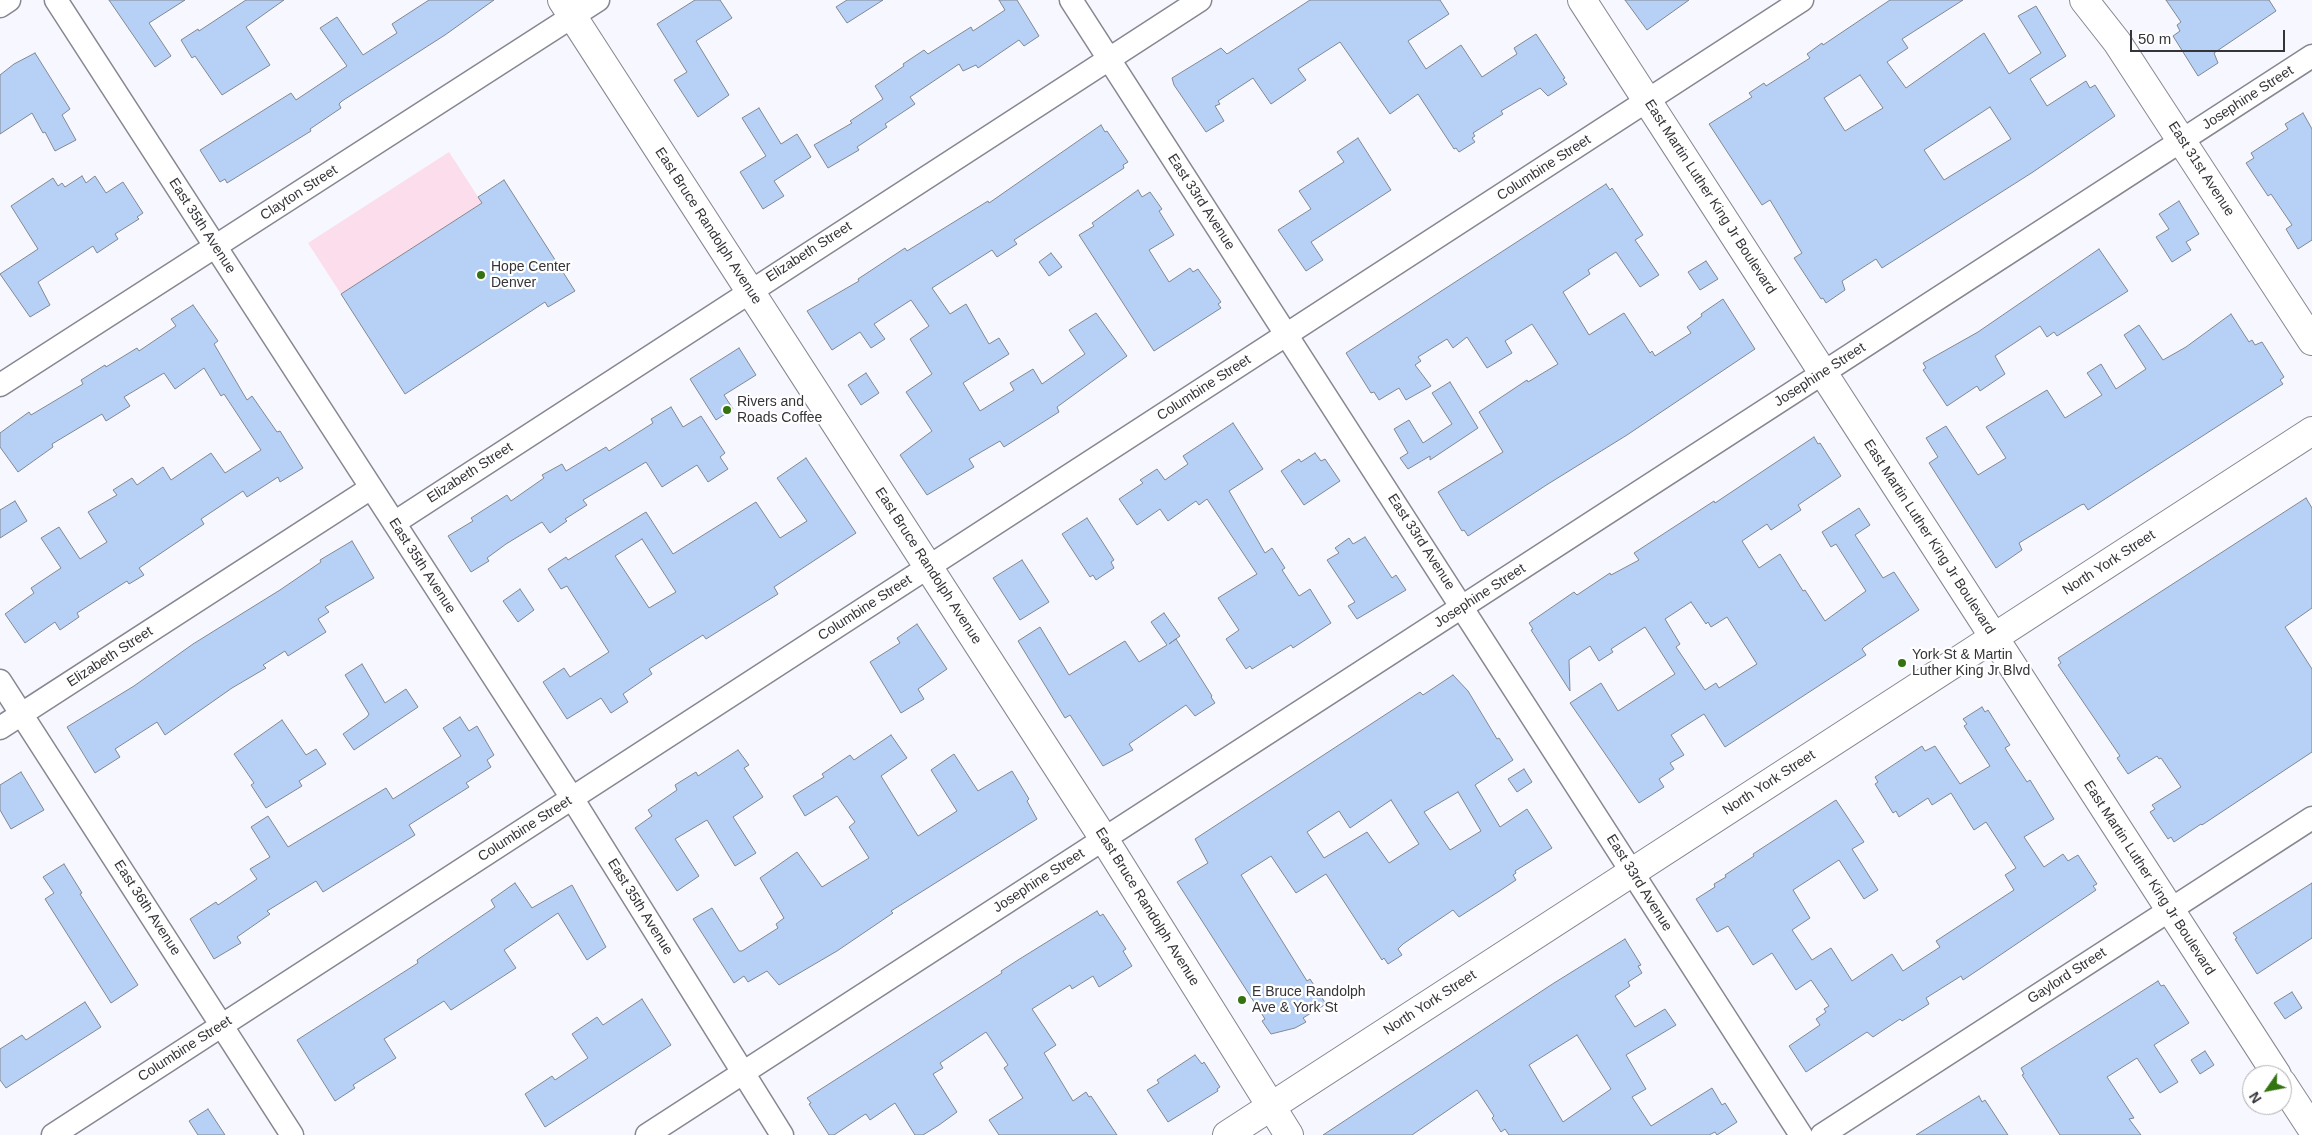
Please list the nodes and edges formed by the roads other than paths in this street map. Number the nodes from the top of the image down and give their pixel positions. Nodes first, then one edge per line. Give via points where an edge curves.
1 (9, 0) edge
2 (56, 0) edge
3 (598, 0) edge
4 (1071, 0) edge
5 (1200, 0) edge
6 (1582, 0) edge
7 (1802, 0) edge
8 (2084, 0) edge
9 (0, 6) edge
10 (567, 8) edge
11 (2312, 56) edge
12 (1109, 59) junction
13 (1647, 101) junction
14 (2183, 140) junction
15 (215, 247) junction
16 (750, 291) junction
17 (1287, 335) junction
18 (2312, 342) edge
19 (1823, 373) junction
20 (0, 385) edge
21 (2312, 431) edge
22 (371, 488) junction
23 (394, 522) junction
24 (928, 567) junction
25 (1463, 607) junction
26 (1994, 638) junction
27 (0, 681) edge
28 (22, 714) junction
29 (0, 728) edge
30 (572, 798) junction
31 (2312, 818) edge
32 (1104, 839) junction
33 (1632, 872) junction
34 (2170, 910) junction
35 (223, 1025) junction
36 (2271, 1065) edge
37 (743, 1073) junction
38 (2292, 1098) edge
39 (1271, 1106) junction
40 (2312, 1129) edge
41 (52, 1135) edge
42 (292, 1135) edge
43 (648, 1135) edge
44 (782, 1135) edge
45 (1227, 1135) edge
46 (1289, 1135) edge
47 (1801, 1135) edge
48 (1822, 1135) edge

1 - 9 street
2 - 15 street, East 35th Avenue
3 - 10 street, Clayton Street
4 - 12 street, East 33rd Avenue
5 - 12 street, Elizabeth Street
6 - 13 main road, East Martin Luther King Jr Boulevard
7 - 13 street, Columbine Street
8 - 14 main road, East 31st Avenue via 2117,42
10 - 15 street, Clayton Street
10 - 16 main road, East Bruce Randolph Avenue
11 - 14 street, Josephine Street
12 - 16 street, Elizabeth Street
12 - 17 street, East 33rd Avenue
13 - 17 street, Columbine Street
13 - 19 main road, East Martin Luther King Jr Boulevard
14 - 18 main road, East 31st Avenue
14 - 19 street, Josephine Street
15 - 20 street, Clayton Street
15 - 22 street, East 35th Avenue
16 - 23 street, Elizabeth Street
16 - 24 main road, East Bruce Randolph Avenue
17 - 24 street, Columbine Street
17 - 25 street, East 33rd Avenue
19 - 25 street, Josephine Street
19 - 26 main road, East Martin Luther King Jr Boulevard
21 - 26 main road, North York Street
22 - 23 street, East 35th Avenue
22 - 28 street, Elizabeth Street
23 - 30 street, East 35th Avenue
24 - 30 street, Columbine Street
24 - 32 main road, East Bruce Randolph Avenue
25 - 32 street, Josephine Street
25 - 33 street, East 33rd Avenue
26 - 33 main road, North York Street
26 - 34 main road, East Martin Luther King Jr Boulevard
27 - 28 street, East 36th Avenue
28 - 29 street, Elizabeth Street
28 - 35 street, East 36th Avenue
30 - 35 street, Columbine Street
30 - 37 street, East 35th Avenue
31 - 34 street, Gaylord Street
32 - 37 street, Josephine Street
32 - 39 main road, East Bruce Randolph Avenue
33 - 39 main road, North York Street
33 - 47 street, East 33rd Avenue
34 - 36 main road, East Martin Luther King Jr Boulevard
34 - 48 street, Gaylord Street
35 - 41 street, Columbine Street
35 - 42 street, East 36th Avenue
37 - 43 street, Josephine Street
37 - 44 street, East 35th Avenue
38 - 40 main road
39 - 45 main road, North York Street
39 - 46 main road, East Bruce Randolph Avenue

